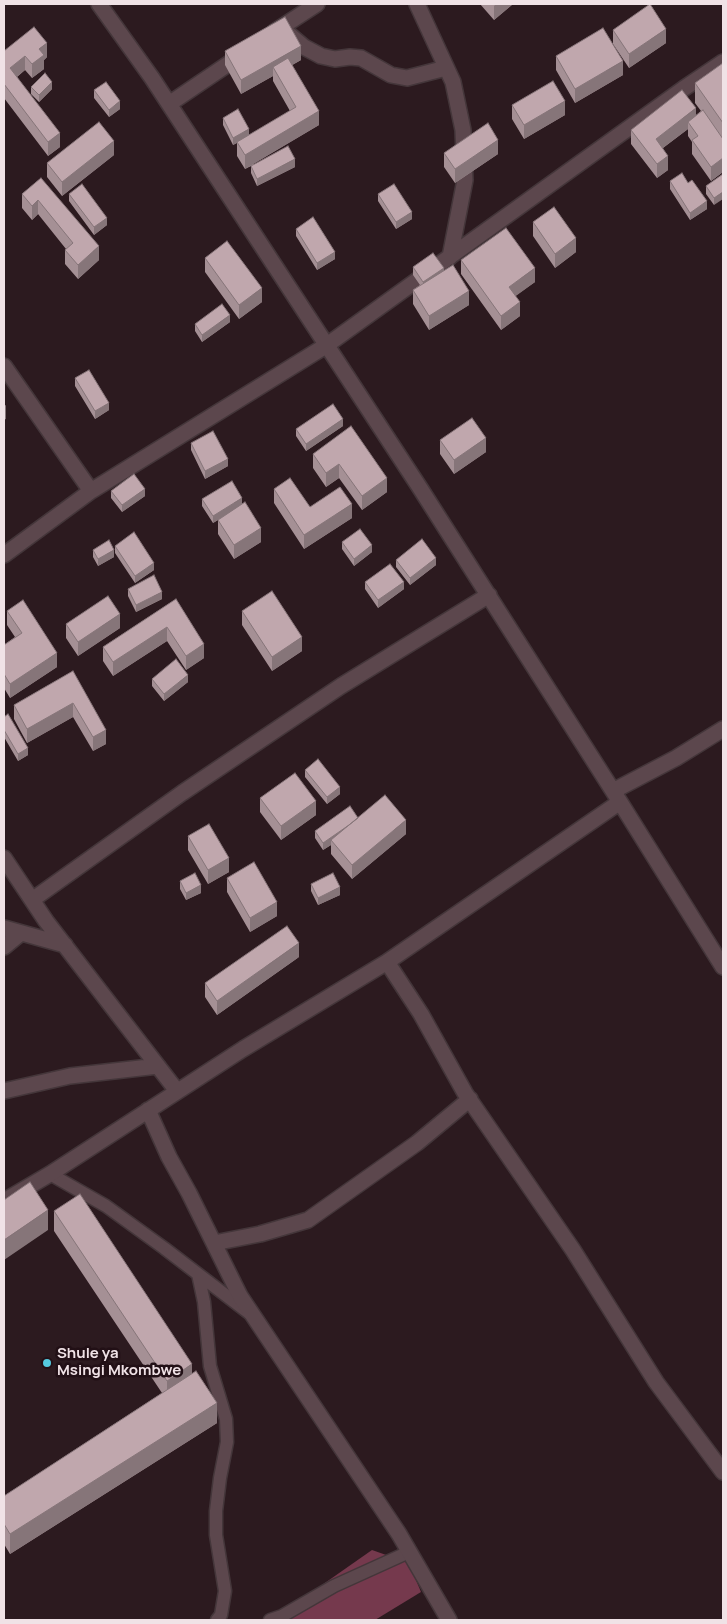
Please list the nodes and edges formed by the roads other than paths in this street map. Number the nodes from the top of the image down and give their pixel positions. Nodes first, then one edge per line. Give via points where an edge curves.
1 (99, 4) edge
2 (316, 4) edge
3 (417, 4) edge
4 (282, 28) junction
5 (723, 62) edge
6 (446, 68) junction
7 (169, 104) junction
8 (450, 257) junction
9 (327, 345) junction
10 (4, 366) edge
11 (91, 491) junction
12 (4, 554) edge
13 (489, 595) junction
14 (723, 728) edge
15 (617, 796) junction
16 (4, 858) edge
17 (32, 900) junction
18 (4, 928) edge
19 (20, 933) junction
20 (65, 945) junction
21 (4, 947) edge
22 (387, 962) junction
23 (723, 967) edge
24 (158, 1066) junction
25 (4, 1090) edge
26 (177, 1091) junction
27 (470, 1099) junction
28 (148, 1110) junction
29 (50, 1174) junction
30 (4, 1201) edge
31 (214, 1243) junction
32 (198, 1274) junction
33 (255, 1318) junction
34 (723, 1472) edge
35 (409, 1552) junction
36 (218, 1620) edge
37 (270, 1620) edge
38 (450, 1620) edge

1 - 7 street
2 - 4 street
3 - 6 street
4 - 6 street via 304,47 321,56 361,58 391,75 407,78
4 - 7 street
5 - 8 street
6 - 8 street via 453,82 463,130 465,180
7 - 9 street
8 - 9 street
9 - 11 street
9 - 13 street
10 - 11 street
11 - 12 street
13 - 15 street
13 - 17 street via 333,691
14 - 15 street
15 - 22 street
15 - 23 street
16 - 17 street
17 - 20 street
18 - 19 street
19 - 20 street
19 - 21 street
20 - 24 street
22 - 26 street
22 - 27 street
24 - 25 street via 70,1076
24 - 26 street
26 - 28 street
27 - 31 street via 417,1143 308,1220
27 - 34 street via 573,1250 656,1382
28 - 29 street
28 - 31 street
29 - 30 street
29 - 32 lane via 106,1206
31 - 33 street via 240,1296
32 - 33 lane
32 - 36 lane via 210,1366 226,1419 227,1442 216,1511 225,1591
33 - 35 street
35 - 37 lane
35 - 38 street

